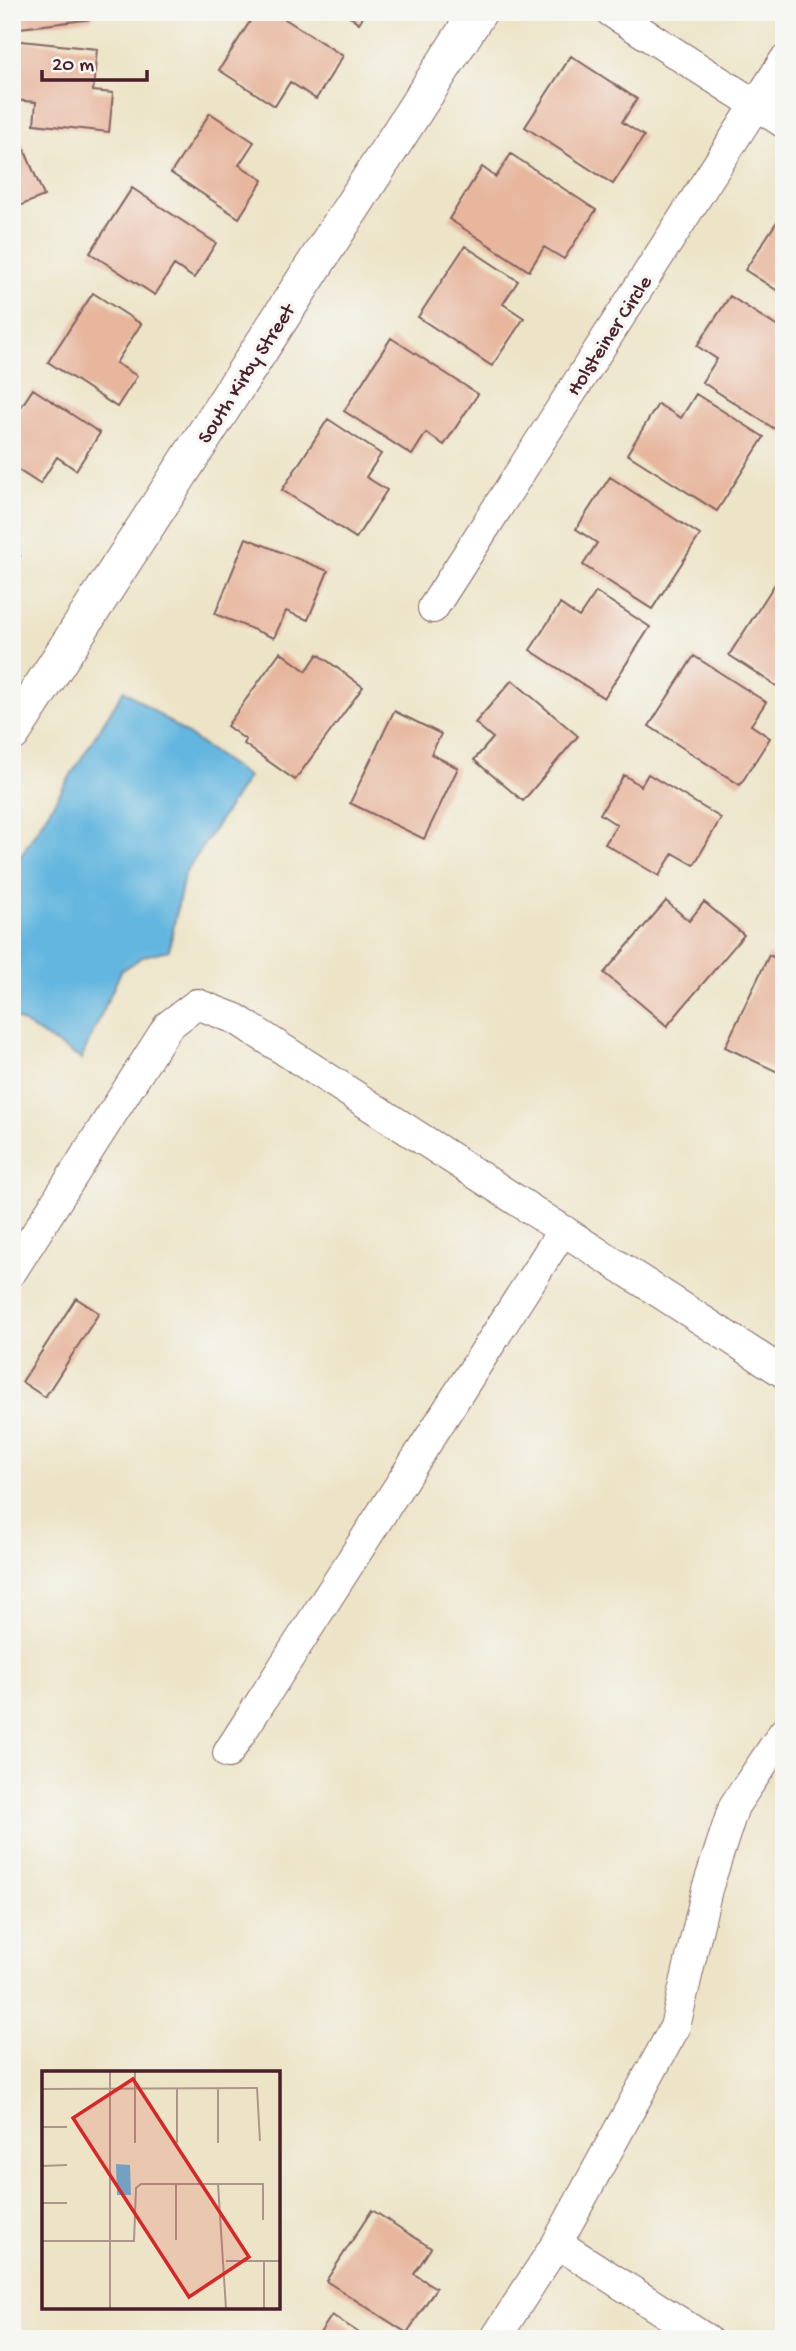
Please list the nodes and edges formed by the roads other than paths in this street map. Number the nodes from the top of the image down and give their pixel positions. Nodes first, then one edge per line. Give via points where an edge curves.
1 (478, 12) edge
2 (611, 12) edge
3 (784, 61) edge
4 (755, 105) junction
5 (784, 123) edge
6 (433, 608) dead end
7 (12, 733) edge
8 (563, 1230) junction
9 (12, 1271) edge
10 (784, 1373) edge
11 (784, 1732) edge
12 (228, 1753) dead end
13 (557, 2243) junction
14 (495, 2339) edge
15 (706, 2339) edge

1 - 7 street, South Kirby Street
2 - 4 street
3 - 4 street, Holsteiner Circle
4 - 5 street
4 - 6 street, Holsteiner Circle
8 - 9 street via 236,1019 197,1003 168,1026
8 - 10 street
8 - 12 street
11 - 13 street via 734,1806 707,1889 675,2027
13 - 14 street
13 - 15 street

